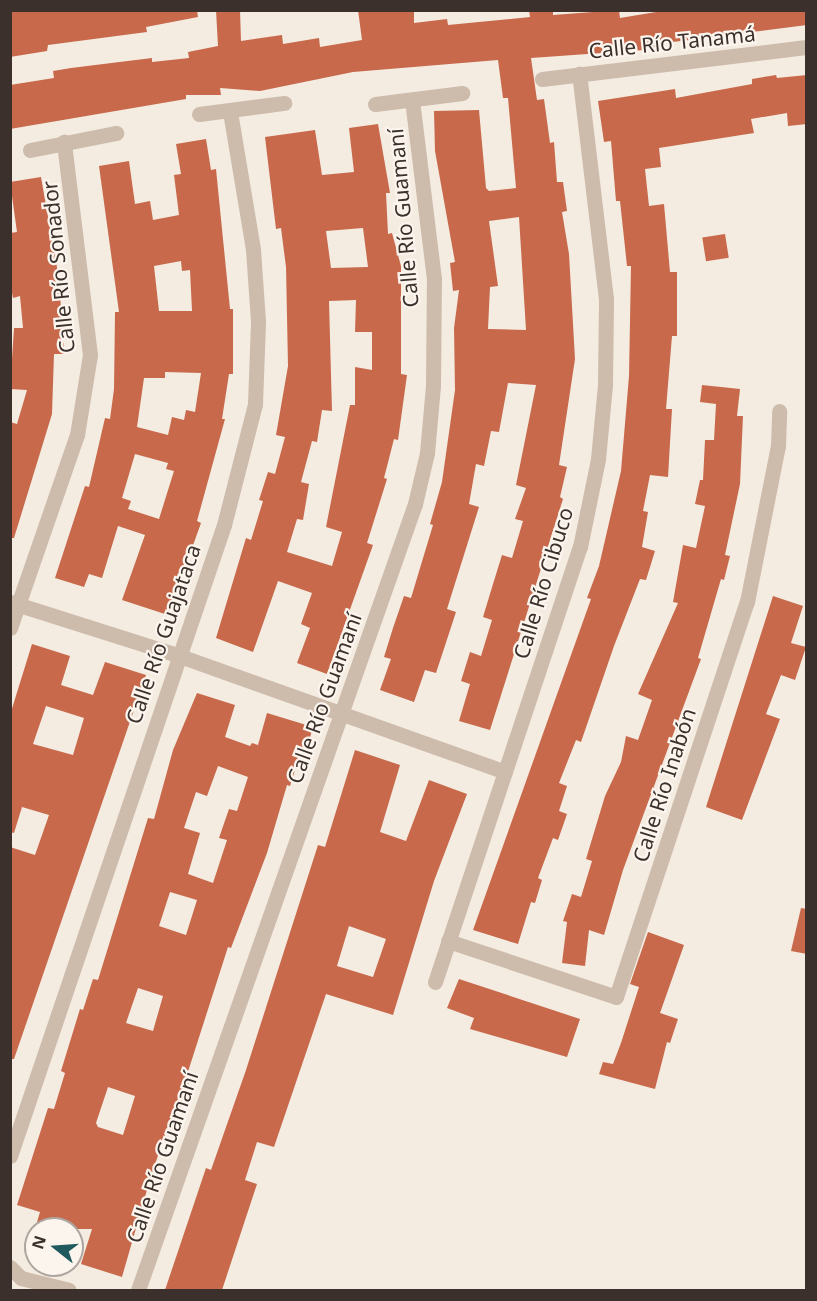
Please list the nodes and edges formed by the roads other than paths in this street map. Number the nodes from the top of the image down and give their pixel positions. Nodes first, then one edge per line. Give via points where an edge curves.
1 (807, 47) edge
2 (579, 74) junction
3 (542, 79) dead end
4 (462, 93) dead end
5 (412, 101) junction
6 (284, 104) dead end
7 (375, 104) dead end
8 (230, 111) junction
9 (199, 114) dead end
10 (117, 133) dead end
11 (64, 142) junction
12 (30, 150) dead end
13 (779, 411) dead end
14 (14, 603) edge
15 (10, 628) edge
16 (177, 655) junction
17 (340, 712) junction
18 (505, 772) junction
19 (448, 941) junction
20 (435, 982) dead end
21 (10, 1156) edge
22 (10, 1267) edge
23 (69, 1290) edge
24 (138, 1290) edge

1 - 2 street, Calle Río Tanamá
2 - 3 street, Calle Río Tanamá
2 - 18 street, Calle Río Cibuco via 606,299 605,385 598,459 580,548
4 - 5 street
5 - 7 street
5 - 17 street, Calle Río Guamaní via 434,279 433,386 427,453 404,540
6 - 8 street
8 - 9 street
8 - 16 street, Calle Río Guajataca via 253,249 258,321 255,404 226,516
10 - 11 street
11 - 12 street
11 - 14 street, Calle Río Sonador via 90,356 77,435
13 - 19 street, Calle Río Inabón via 778,446 747,602 616,997
14 - 15 street, Calle Río Sonador
14 - 16 street
16 - 17 street
16 - 21 street, Calle Río Guajataca
17 - 18 street
17 - 24 street, Calle Río Guamaní
18 - 19 street, Calle Río Cibuco
19 - 20 street, Calle Río Cibuco
22 - 23 street via 21,1278

